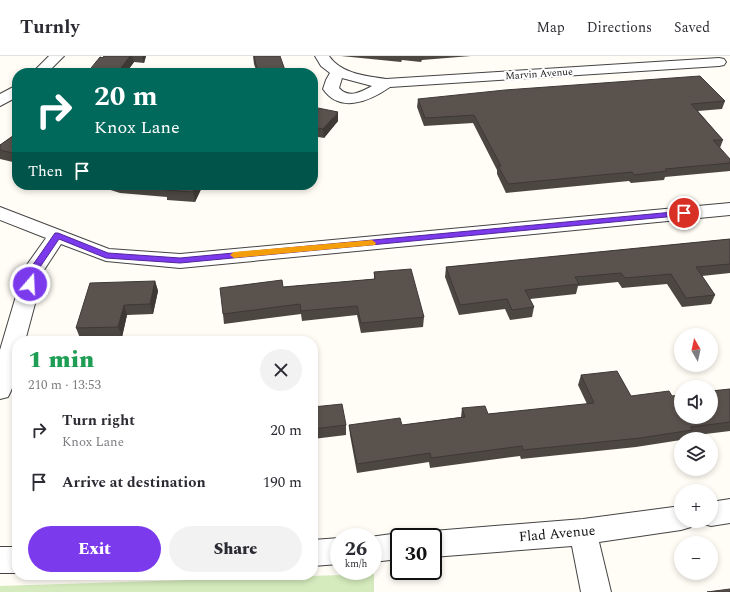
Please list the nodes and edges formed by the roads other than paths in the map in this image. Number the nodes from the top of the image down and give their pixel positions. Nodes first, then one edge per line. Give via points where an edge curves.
1 (57, 56) edge
2 (322, 56) edge
3 (716, 59) edge
4 (44, 68) edge
5 (339, 71) junction
6 (730, 72) edge
7 (386, 83) junction
8 (12, 93) edge
9 (0, 101) edge
10 (730, 209) edge
11 (0, 213) edge
12 (58, 235) junction
13 (15, 336) edge
14 (12, 347) edge
15 (0, 390) edge
16 (730, 511) edge
17 (718, 513) edge
18 (674, 519) edge
19 (583, 532) junction
20 (442, 543) edge
21 (330, 552) edge
22 (318, 553) edge
23 (0, 560) edge
24 (12, 560) edge
25 (596, 592) edge

1 - 4 street
2 - 5 street, Marvin Avenue
3 - 6 street
3 - 7 street, Marvin Avenue
5 - 7 street, Marvin Avenue via 359,79
5 - 7 street via 331,89 343,99 363,96
8 - 9 street
10 - 12 street via 180,261 106,255
11 - 12 street
12 - 13 street via 34,269
14 - 15 street
16 - 17 street
18 - 19 street, Flad Avenue
19 - 20 street, Flad Avenue
19 - 25 street
21 - 22 street
23 - 24 street

